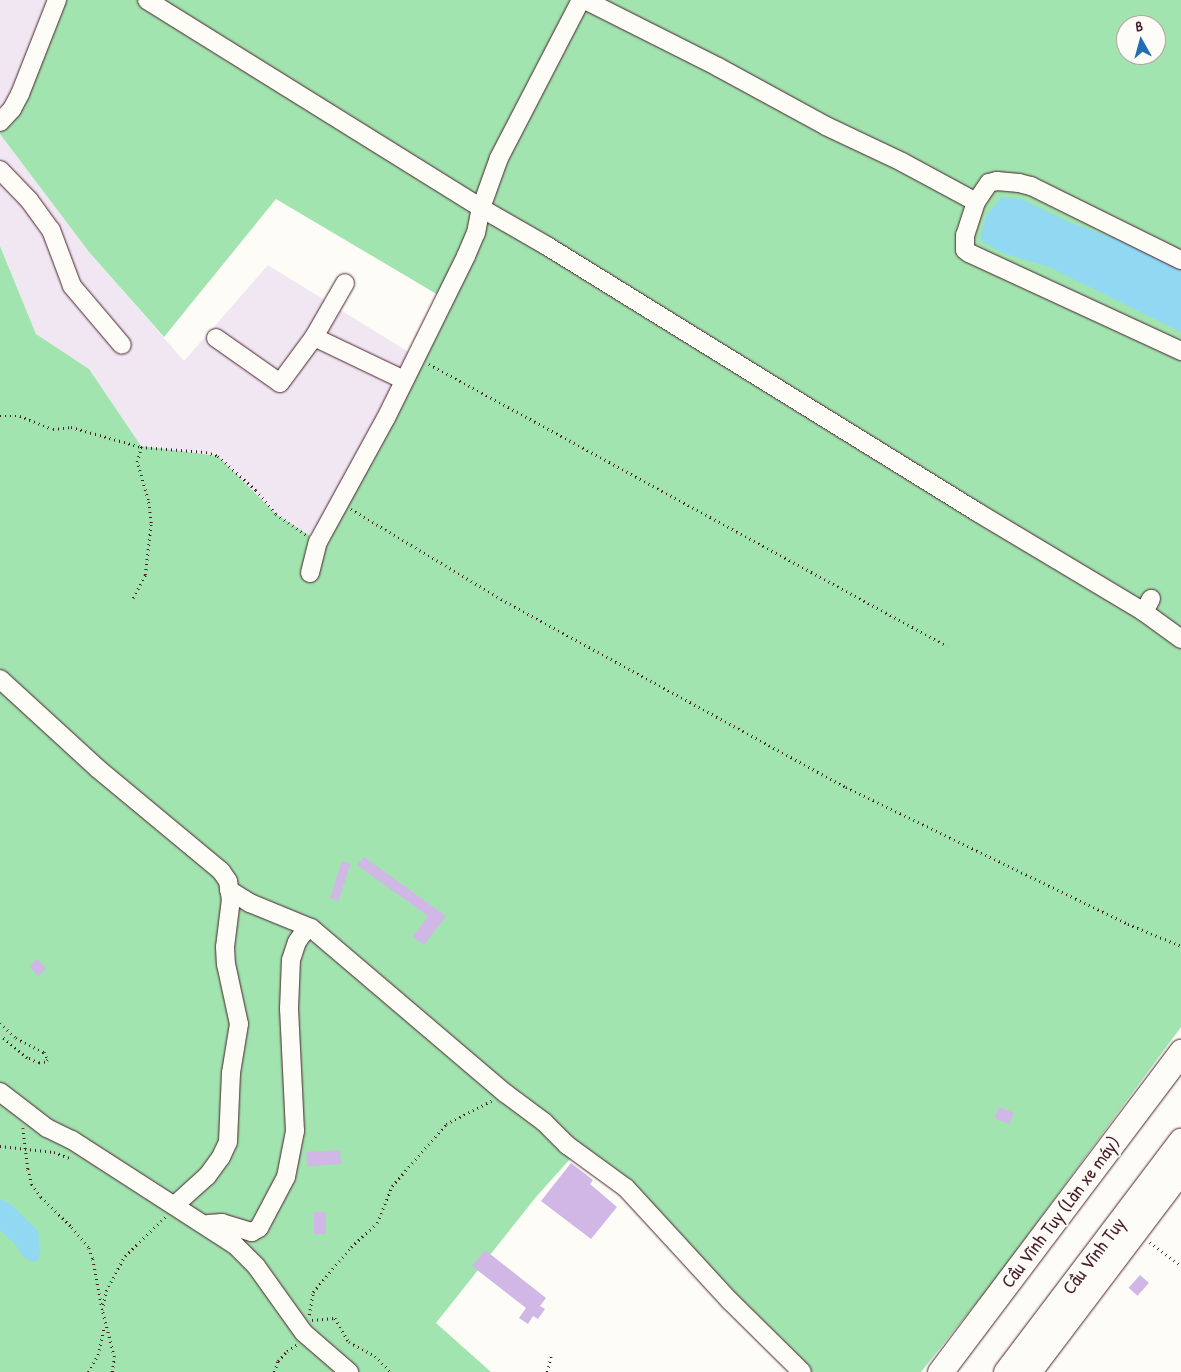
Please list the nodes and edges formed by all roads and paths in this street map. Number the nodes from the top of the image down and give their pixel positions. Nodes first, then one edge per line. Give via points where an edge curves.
1 (57, 0) edge
2 (147, 0) edge
3 (583, 0) edge
4 (0, 122) edge
5 (0, 170) edge
6 (976, 202) junction
7 (481, 208) junction
8 (1181, 260) edge
9 (345, 283) dead end
10 (216, 338) dead end
11 (314, 338) junction
12 (122, 345) dead end
13 (1181, 351) edge
14 (415, 356) junction
15 (404, 380) junction
16 (0, 416) edge
17 (141, 446) junction
18 (341, 503) junction
19 (318, 542) junction
20 (310, 573) dead end
21 (134, 598) dead end
22 (1181, 639) edge
23 (947, 646) dead end
24 (0, 679) edge
25 (229, 890) junction
26 (311, 928) junction
27 (1181, 946) edge
28 (0, 1023) edge
29 (0, 1035) edge
30 (1181, 1052) edge
31 (1181, 1080) edge
32 (0, 1092) edge
33 (505, 1093) junction
34 (19, 1107) junction
35 (1181, 1140) edge
36 (1181, 1170) edge
37 (1181, 1178) edge
38 (175, 1205) junction
39 (206, 1224) junction
40 (1139, 1234) junction
41 (1181, 1264) edge
42 (102, 1310) junction
43 (105, 1326) junction
44 (304, 1333) junction
45 (551, 1356) dead end
46 (88, 1372) edge
47 (112, 1372) edge
48 (274, 1372) edge
49 (349, 1372) edge
50 (391, 1372) edge
51 (547, 1372) edge
52 (802, 1372) edge
53 (940, 1372) edge
54 (960, 1372) edge
55 (1006, 1372) edge
56 (1028, 1372) edge
57 (1035, 1372) edge

1 - 4 street via 20,94
2 - 7 street via 266,67 333,117
3 - 6 street
3 - 7 street via 499,158
5 - 12 street via 29,200 51,230 72,286
6 - 8 street via 989,183 1019,182
6 - 13 street via 965,235 968,253
7 - 14 street via 476,233 466,256
7 - 22 street via 549,239 1148,606
9 - 11 street
10 - 11 street via 280,383
11 - 15 street
14 - 15 street
14 - 23 path
15 - 18 street
16 - 17 path via 20,416 53,429 71,427
17 - 19 path via 218,456 256,490 276,514
17 - 21 path via 137,462 151,523 145,575
18 - 19 street
18 - 27 path via 510,604 846,787 1128,924
19 - 20 street
24 - 25 street via 97,768 221,871 228,881
25 - 26 street via 250,903
25 - 38 street via 226,964 239,1024 231,1072 228,1142 207,1176
26 - 33 street
26 - 39 street via 297,942 291,960 289,1009 295,1131 286,1176 259,1228 252,1232 222,1223
28 - 29 path via 16,1038 44,1052 48,1060 39,1063 27,1058
30 - 53 highway, Cầu Vĩnh Tuy (Làn xe máy)
31 - 54 highway, Cầu Vĩnh Tuy
32 - 34 street
33 - 50 path via 446,1124 392,1186 376,1223 313,1292 308,1321 335,1318 349,1342 375,1356
33 - 52 street via 544,1122 567,1145 626,1188 730,1301
34 - 38 street via 47,1128 72,1140
34 - 42 path via 32,1184 89,1248 94,1259
35 - 55 highway, Cầu Vĩnh Tuy
36 - 56 highway
37 - 40 street
38 - 39 street
38 - 42 path via 125,1256 106,1291
39 - 44 street via 235,1245 256,1266
40 - 41 path
40 - 57 street
42 - 43 path
43 - 46 path via 98,1355
43 - 47 path via 114,1357
44 - 48 path via 300,1341 278,1361
44 - 49 street
45 - 51 path

